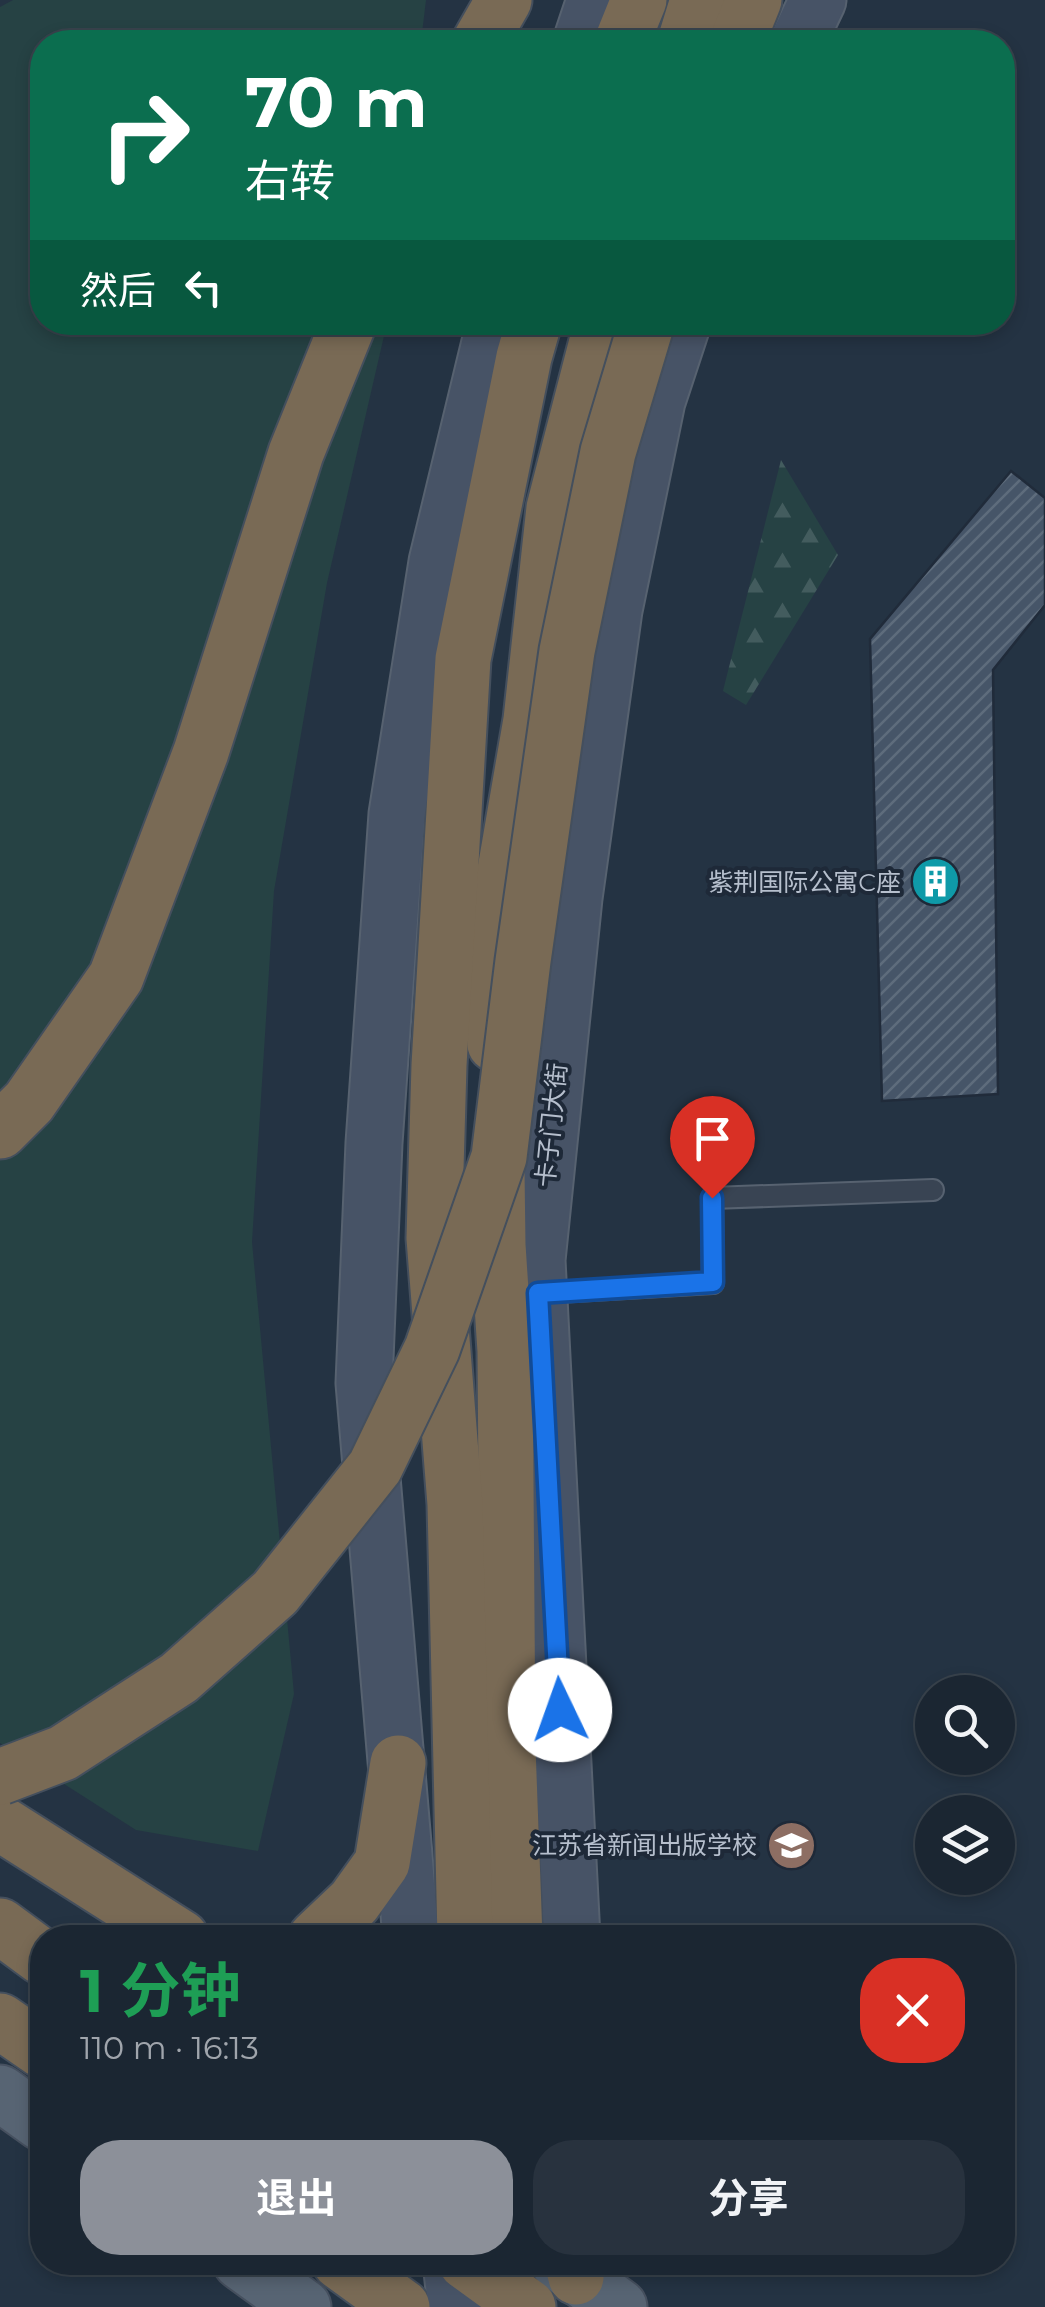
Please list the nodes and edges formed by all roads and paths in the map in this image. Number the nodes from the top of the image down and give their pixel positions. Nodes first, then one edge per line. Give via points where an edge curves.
1 (504, 0) edge
2 (698, 0) edge
3 (754, 0) edge
4 (818, 0) edge
5 (487, 30) edge
6 (689, 30) edge
7 (742, 30) edge
8 (804, 30) edge
9 (344, 335) edge
10 (493, 335) edge
11 (530, 335) edge
12 (599, 335) edge
13 (644, 335) edge
14 (679, 335) edge
15 (0, 1131) edge
16 (933, 1190) dead end
17 (538, 1293) junction
18 (398, 1763) junction
19 (0, 1777) edge
20 (0, 1823) edge
21 (161, 1925) edge
22 (330, 1925) edge
23 (410, 1925) edge
24 (465, 1925) edge
25 (515, 1925) edge
26 (571, 1925) edge
27 (0, 1926) edge
28 (30, 1948) edge
29 (0, 2020) edge
30 (30, 2041) edge
31 (0, 2093) edge
32 (30, 2114) edge
33 (260, 2275) edge
34 (358, 2275) edge
35 (452, 2275) edge
36 (484, 2275) edge
37 (303, 2307) edge
38 (402, 2307) edge
39 (456, 2307) edge
40 (528, 2307) edge

1 - 5 highway
2 - 6 highway
3 - 7 highway
4 - 8 street
9 - 15 highway via 296,454 201,752 116,977 29,1102
10 - 18 street via 438,562 398,814 374,1143 364,1383
11 - 24 highway, bridge via 463,658 439,1065 434,1238 455,1504
12 - 25 highway, 卡子门大街, bridge via 554,508 531,720 494,934
13 - 19 highway, bridge via 608,452 566,651 498,1157 432,1349 375,1467 275,1593 179,1678 63,1754
14 - 17 street, 卡子门大街 via 657,401 614,610 574,898
16 - 17 lane via 712,1198 713,1282
17 - 26 street, 卡子门大街
18 - 22 highway via 382,1863
18 - 23 street
20 - 21 highway
27 - 28 highway
29 - 30 highway
31 - 32 main road
33 - 37 main road
34 - 38 highway
35 - 39 street
36 - 40 highway

